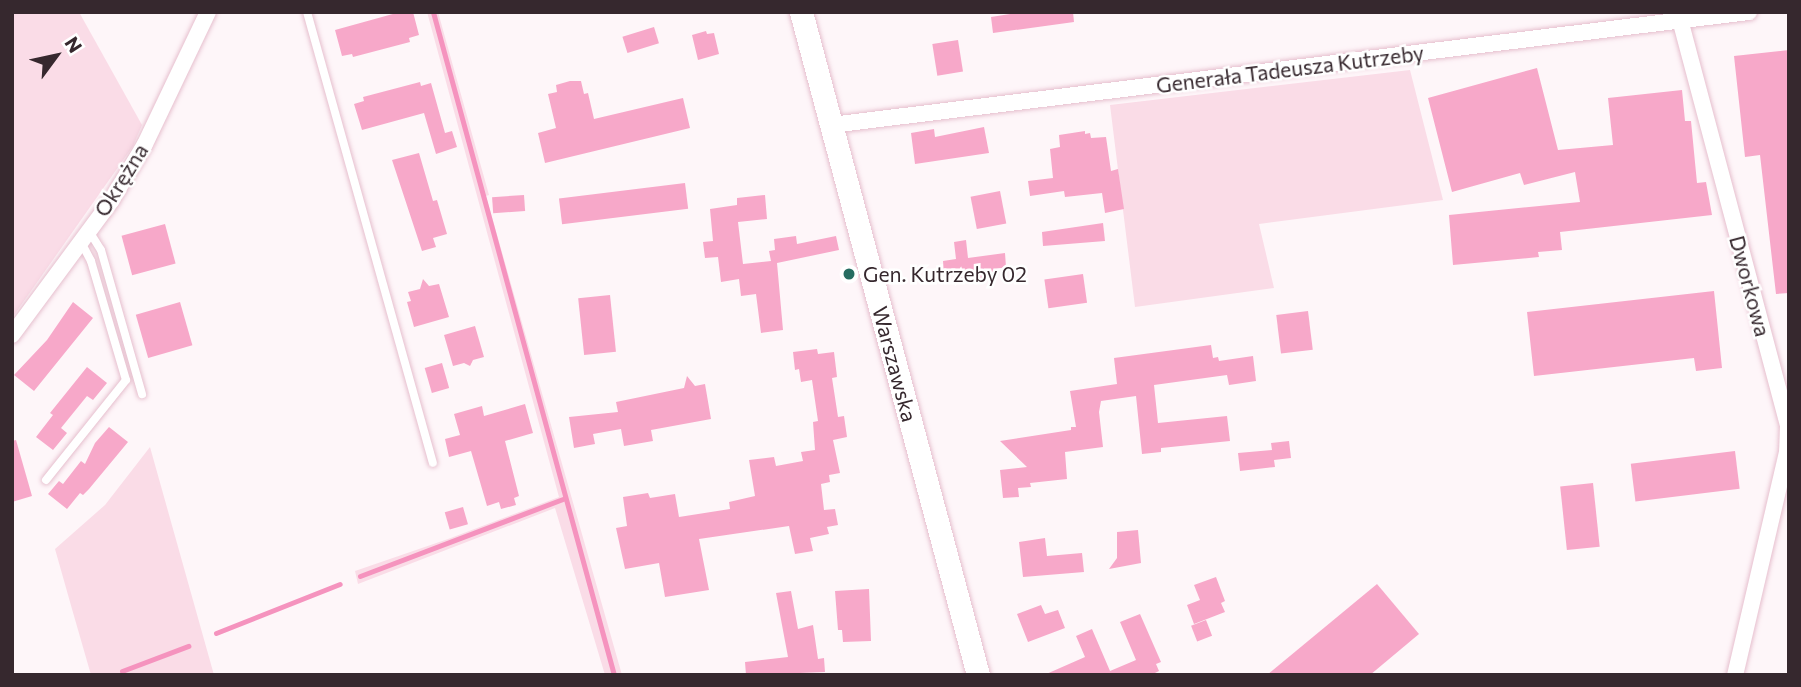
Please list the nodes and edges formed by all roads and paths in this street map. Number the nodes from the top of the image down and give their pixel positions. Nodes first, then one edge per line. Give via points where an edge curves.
1 (208, 12) edge
2 (307, 12) edge
3 (801, 12) edge
4 (1749, 12) edge
5 (1679, 16) edge
6 (831, 125) junction
7 (85, 237) junction
8 (12, 335) edge
9 (142, 394) dead end
10 (433, 463) dead end
11 (46, 480) dead end
12 (978, 675) edge
13 (1735, 675) edge

1 - 7 street, Okrężna via 145,144
2 - 10 lane
3 - 6 main road, Warszawska
4 - 5 street, Generała Tadeusza Kutrzeby
5 - 6 street, Generała Tadeusza Kutrzeby
5 - 13 street, Dworkowa via 1788,426 1787,452
6 - 12 main road, Warszawska
7 - 8 street, Okrężna
7 - 9 lane via 101,250
7 - 11 lane via 126,380

